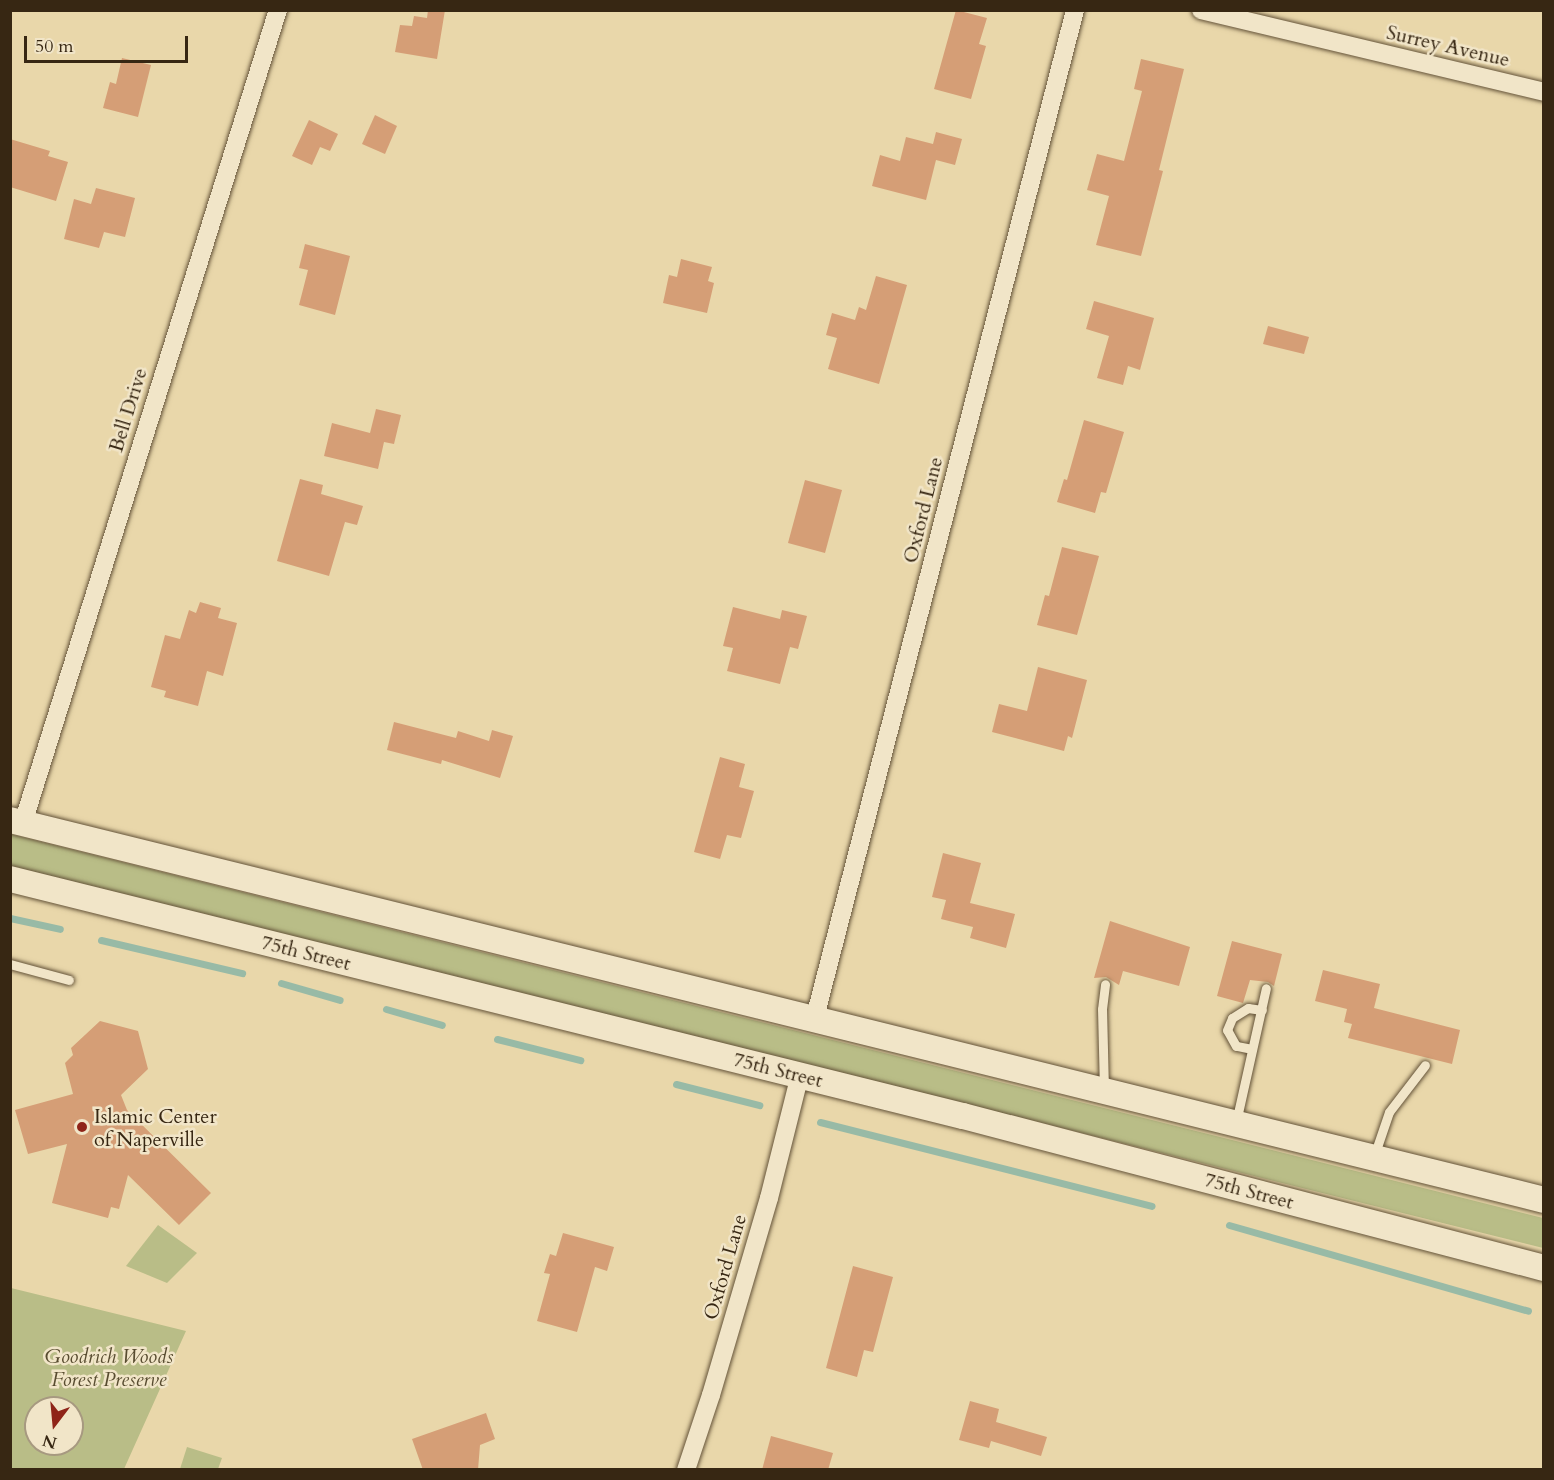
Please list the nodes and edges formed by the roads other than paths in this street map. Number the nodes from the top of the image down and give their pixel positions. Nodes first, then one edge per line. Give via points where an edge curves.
1 (278, 10) edge
2 (1075, 10) edge
3 (1202, 10) edge
4 (1544, 92) edge
5 (17, 822) edge
6 (10, 879) edge
7 (10, 964) edge
8 (69, 980) dead end
9 (1106, 984) dead end
10 (1266, 988) dead end
11 (1262, 1010) junction
12 (814, 1021) junction
13 (1252, 1049) junction
14 (1425, 1065) dead end
15 (800, 1075) junction
16 (1104, 1093) junction
17 (1236, 1125) junction
18 (1373, 1158) junction
19 (1544, 1200) edge
20 (1544, 1268) edge
21 (686, 1470) edge

1 - 5 street, Bell Drive
2 - 12 street, Oxford Lane
3 - 4 street, Surrey Avenue
5 - 12 main road
6 - 15 main road, 75th Street
7 - 8 lane
9 - 16 lane via 1102,1009
10 - 11 lane
11 - 13 lane
11 - 13 lane via 1248,1008 1232,1018 1227,1030 1236,1046
12 - 16 main road
13 - 17 lane
14 - 18 lane via 1389,1112
15 - 20 main road, 75th Street
15 - 21 street, Oxford Lane via 769,1198
16 - 17 main road
17 - 18 main road
18 - 19 main road

